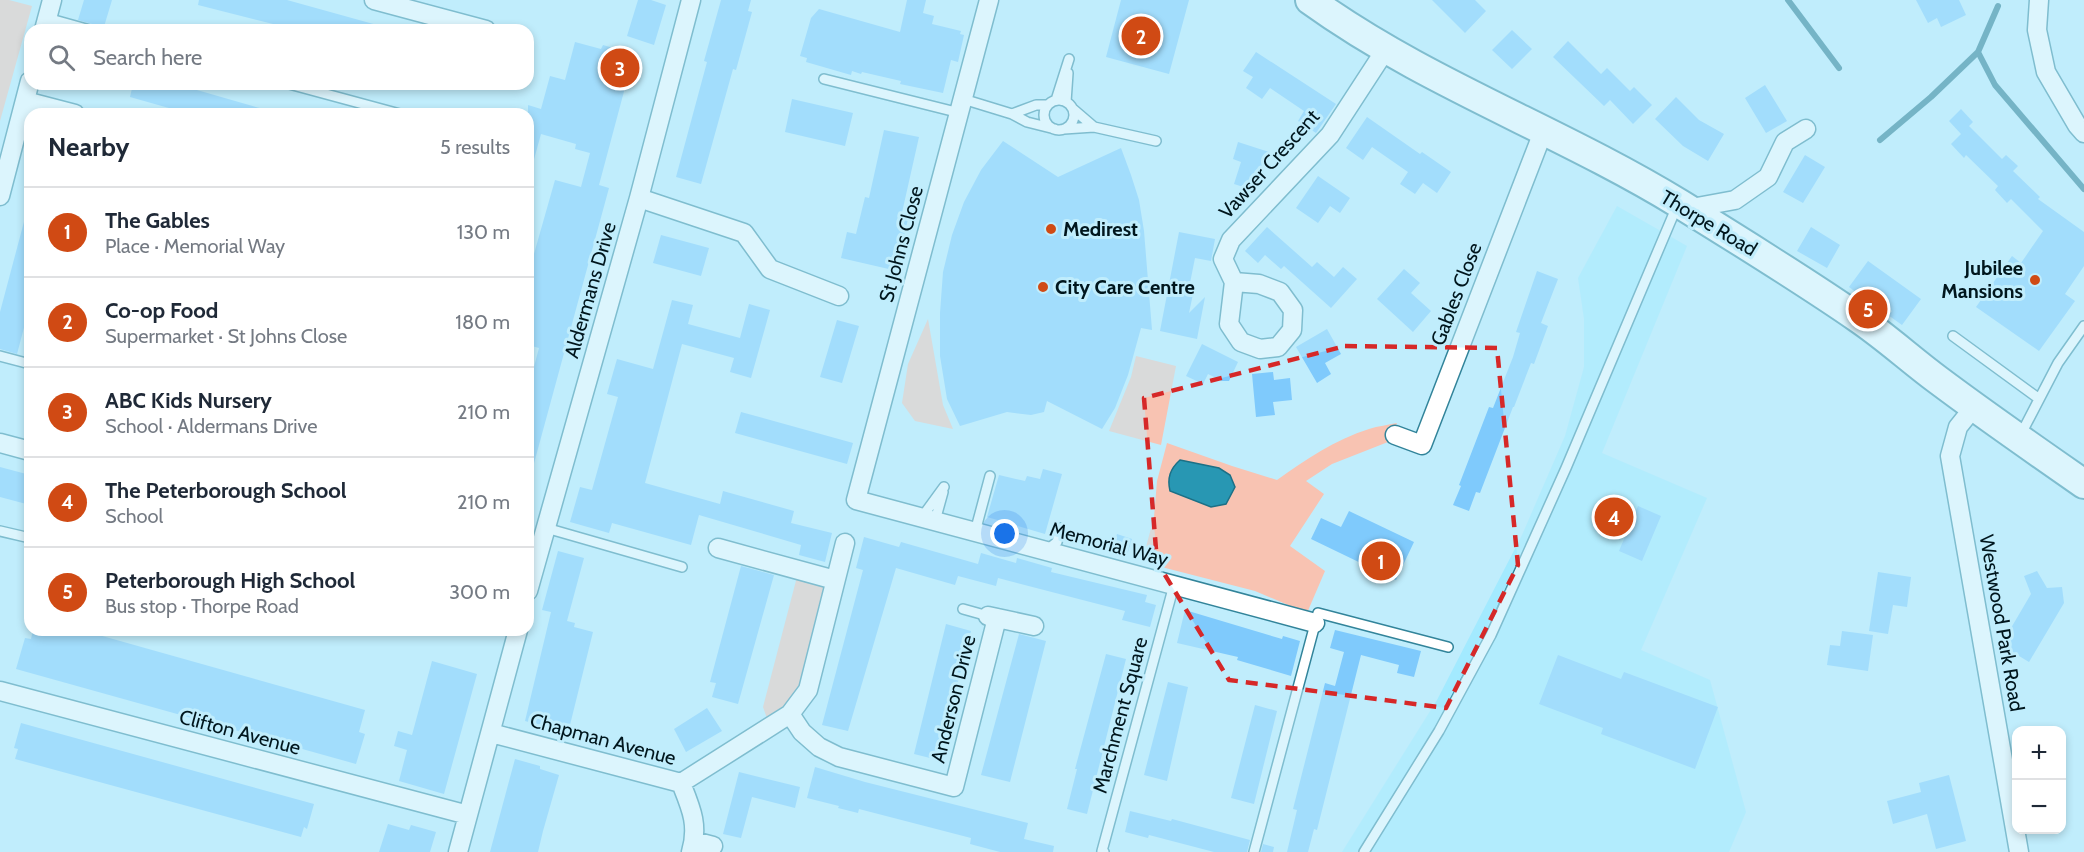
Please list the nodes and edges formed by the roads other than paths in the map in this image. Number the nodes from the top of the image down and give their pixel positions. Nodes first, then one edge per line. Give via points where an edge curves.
1 (52, 0) edge
2 (374, 0) edge
3 (691, 0) edge
4 (988, 0) edge
5 (1310, 0) edge
6 (2039, 0) edge
7 (45, 24) edge
8 (464, 24) edge
9 (1386, 50) junction
10 (824, 79) dead end
11 (28, 90) edge
12 (311, 90) edge
13 (25, 101) junction
14 (1061, 104) junction
15 (961, 106) junction
16 (52, 108) edge
17 (378, 108) edge
18 (1012, 114) junction
19 (1094, 127) junction
20 (1060, 129) junction
21 (1806, 129) dead end
22 (1543, 132) junction
23 (2084, 133) edge
24 (1156, 141) dead end
25 (1, 189) edge
26 (639, 198) junction
27 (1682, 206) junction
28 (1234, 282) dead end
29 (839, 296) dead end
30 (2084, 326) edge
31 (1953, 336) dead end
32 (0, 356) edge
33 (24, 362) edge
34 (2038, 398) junction
35 (1974, 407) junction
36 (1395, 435) dead end
37 (2019, 439) junction
38 (0, 443) edge
39 (24, 449) edge
40 (990, 476) dead end
41 (2084, 484) edge
42 (856, 500) joint
43 (546, 528) junction
44 (1061, 528) dead end
45 (0, 531) edge
46 (975, 532) junction
47 (24, 537) edge
48 (844, 543) dead end
49 (718, 548) dead end
50 (1060, 549) junction
51 (682, 567) dead end
52 (534, 569) edge
53 (835, 580) junction
54 (1174, 585) junction
55 (963, 609) dead end
56 (992, 617) junction
57 (1315, 623) junction
58 (1034, 626) dead end
59 (516, 636) edge
60 (1448, 647) dead end
61 (0, 692) edge
62 (790, 714) junction
63 (491, 733) junction
64 (681, 783) junction
65 (468, 815) junction
66 (713, 846) dead end
67 (693, 847) edge
68 (458, 852) edge
69 (1104, 852) edge
70 (1254, 852) edge
71 (1364, 852) edge
72 (2019, 852) edge

1 - 7 street
2 - 8 street
3 - 26 street, Aldermans Drive
4 - 15 street, St Johns Close
5 - 9 main road, Thorpe Road
6 - 23 street via 2037,30 2046,72
9 - 22 main road, Thorpe Road
9 - 28 street, Vawser Crescent via 1330,135 1231,240 1223,259
10 - 15 lane
11 - 13 street
12 - 17 lane
13 - 16 street
13 - 25 street
14 - 18 lane via 1036,105
14 - 19 lane
14 - 20 lane via 1073,118
14 - 20 lane via 1045,109 1047,123
15 - 18 lane
15 - 42 street, St Johns Close
18 - 20 lane via 1027,122
19 - 20 lane
19 - 24 lane
21 - 27 street via 1785,142 1768,177 1735,200
22 - 27 main road, Thorpe Road
22 - 36 street, Gables Close via 1422,445
26 - 29 street via 744,233 770,269
26 - 43 street, Aldermans Drive
27 - 35 main road, Thorpe Road via 1860,320
27 - 71 lane via 1491,635 1439,731
30 - 34 lane
31 - 34 lane
32 - 33 lane
34 - 37 lane
35 - 37 main road, Thorpe Road
35 - 72 street, Westwood Park Road via 1958,427 1950,456
37 - 41 main road, Thorpe Road
38 - 39 street
40 - 46 lane
42 - 46 street, Memorial Way
43 - 51 lane
43 - 52 street, Aldermans Drive
44 - 50 lane via 1057,542
45 - 47 lane
46 - 50 street, Memorial Way
48 - 53 street, Chapman Avenue
49 - 53 street
50 - 54 street, Memorial Way
53 - 62 street, Chapman Avenue via 808,690
54 - 57 street, Memorial Way
54 - 69 lane, Marchment Square
55 - 56 lane
56 - 58 street, Anderson Drive
56 - 62 street, Anderson Drive via 954,787 839,757 819,747
57 - 60 lane via 1318,613
57 - 70 lane
59 - 63 street
61 - 65 street, Clifton Avenue
62 - 64 street, Chapman Avenue
63 - 64 street, Chapman Avenue
63 - 65 street
64 - 67 street via 695,825
65 - 68 street
66 - 67 street

